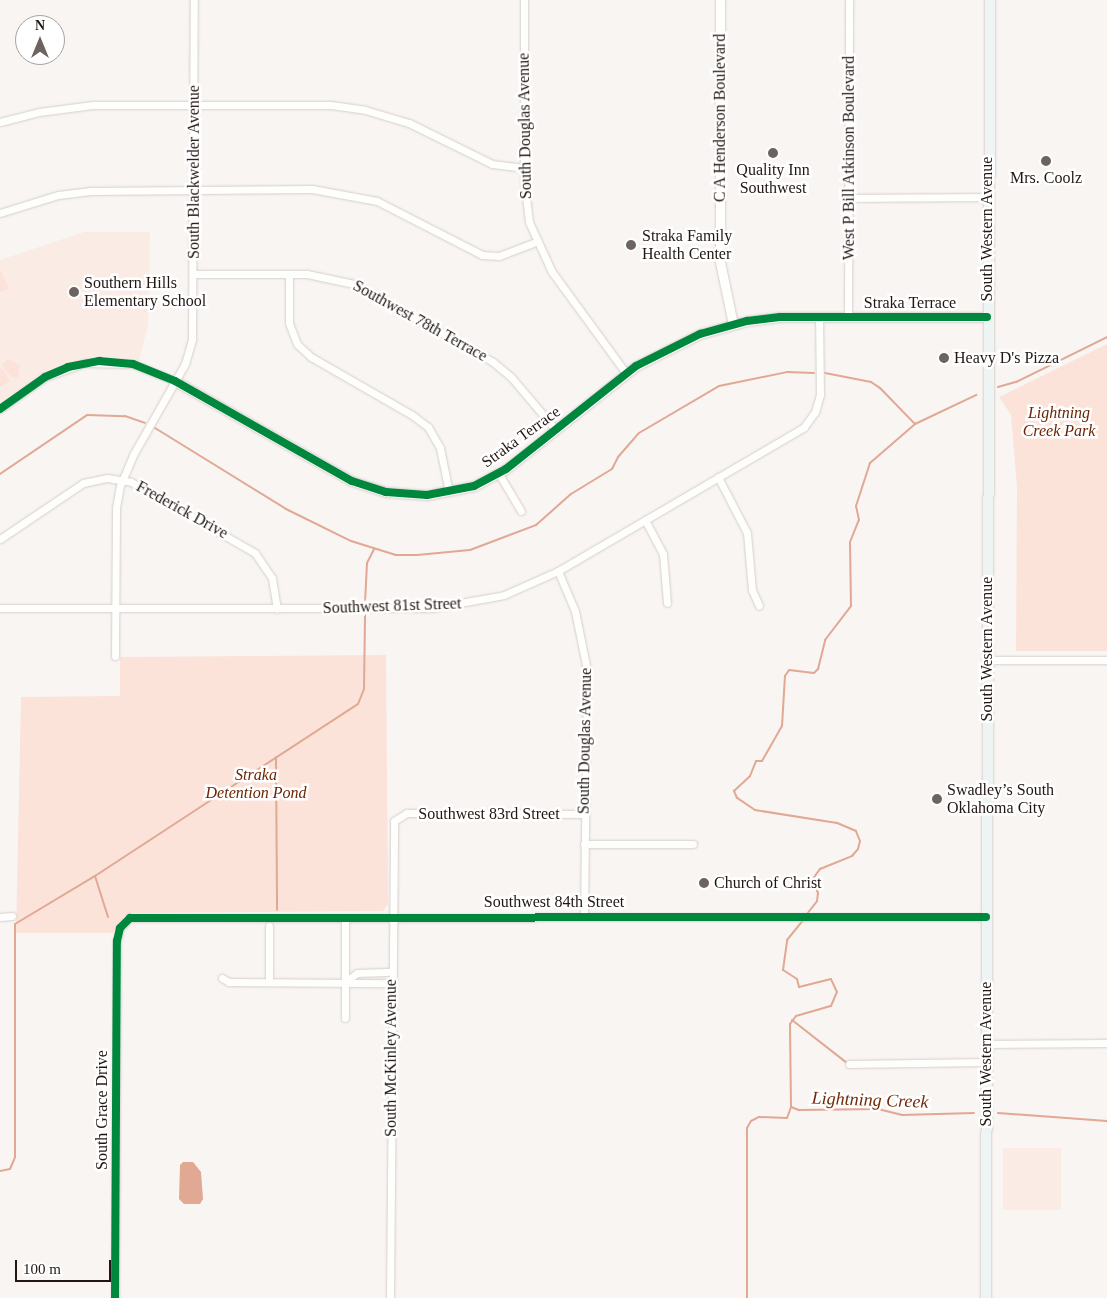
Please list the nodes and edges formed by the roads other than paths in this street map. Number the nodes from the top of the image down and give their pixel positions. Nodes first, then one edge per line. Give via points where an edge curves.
1 (194, 0) edge
2 (524, 0) edge
3 (720, 0) edge
4 (849, 0) edge
5 (990, 0) edge
6 (193, 104) junction
7 (0, 122) edge
8 (524, 168) junction
9 (194, 189) junction
10 (849, 198) junction
11 (988, 198) junction
12 (0, 213) edge
13 (536, 242) junction
14 (194, 274) junction
15 (289, 274) junction
16 (819, 317) junction
17 (848, 317) junction
18 (987, 317) junction
19 (733, 324) junction
20 (626, 373) junction
21 (175, 381) junction
22 (0, 408) edge
23 (556, 430) junction
24 (499, 474) junction
25 (718, 477) junction
26 (122, 480) junction
27 (449, 492) junction
28 (521, 511) dead end
29 (645, 520) junction
30 (0, 539) edge
31 (558, 571) junction
32 (667, 603) dead end
33 (759, 606) dead end
34 (0, 608) edge
35 (115, 608) junction
36 (277, 609) junction
37 (116, 656) dead end
38 (987, 660) junction
39 (1107, 660) edge
40 (584, 814) junction
41 (395, 818) joint
42 (584, 844) junction
43 (693, 844) dead end
44 (12, 916) dead end
45 (392, 916) junction
46 (584, 916) junction
47 (0, 917) edge
48 (986, 917) junction
49 (345, 923) dead end
50 (123, 924) joint
51 (269, 926) dead end
52 (392, 972) junction
53 (222, 978) dead end
54 (269, 982) junction
55 (345, 982) junction
56 (392, 983) junction
57 (345, 1018) dead end
58 (1107, 1043) edge
59 (986, 1044) junction
60 (986, 1062) junction
61 (849, 1064) dead end
62 (115, 1298) edge
63 (390, 1298) edge
64 (986, 1298) edge

1 - 6 street, South Blackwelder Avenue
2 - 8 street, South Douglas Avenue
3 - 19 street, C A Henderson Boulevard via 720,262
4 - 10 street, West P Bill Atkinson Boulevard
5 - 11 main road, South Western Avenue
6 - 7 street via 75,106
6 - 8 street via 306,104 359,109 424,128 492,164
6 - 9 street, South Blackwelder Avenue
8 - 13 street, South Douglas Avenue via 527,210
9 - 12 street via 74,192
9 - 13 street via 312,189 352,194 406,214 487,256 504,255
9 - 14 street, South Blackwelder Avenue
10 - 11 street
10 - 17 street, West P Bill Atkinson Boulevard
11 - 18 main road, South Western Avenue
13 - 20 street, South Douglas Avenue via 552,272
14 - 15 street, Southwest 78th Terrace
14 - 21 street, South Blackwelder Avenue via 192,339
15 - 23 street, Southwest 78th Terrace via 319,275 354,284 471,347 511,377
15 - 27 street via 289,323 297,344 311,357 428,427 440,448
16 - 17 street, Straka Terrace
16 - 19 street, Straka Terrace via 780,317
16 - 25 street, Southwest 81st Street via 820,395 812,418 797,432
17 - 18 street, Straka Terrace
18 - 38 main road, South Western Avenue
19 - 20 street, Straka Terrace via 681,341
20 - 23 street, Straka Terrace
21 - 22 street, Straka Terrace via 134,364 85,363 45,377
21 - 26 street, South Blackwelder Avenue
21 - 27 street, Straka Terrace via 359,484 410,496
23 - 24 street, Straka Terrace
24 - 27 street, Straka Terrace via 474,486
24 - 28 street
25 - 29 street, Southwest 81st Street
25 - 33 street via 747,533 752,590
26 - 30 street, Frederick Drive via 104,478 84,483
26 - 35 street, South Blackwelder Avenue via 116,508
26 - 36 street, Frederick Drive via 146,489 255,553 272,578
29 - 31 street, Southwest 81st Street
29 - 32 street via 663,554
31 - 36 street, Southwest 81st Street via 504,595 458,606
31 - 40 street, South Douglas Avenue via 575,612 587,664
34 - 35 street, Southwest 81st Street
35 - 36 street, Southwest 81st Street
35 - 37 street, South Blackwelder Avenue
38 - 39 street
38 - 48 main road, South Western Avenue
40 - 41 street, Southwest 83rd Street via 407,813
40 - 42 street, South Douglas Avenue
41 - 45 street, South McKinley Avenue
42 - 43 street
42 - 46 street, South Douglas Avenue
44 - 47 street
45 - 46 street, Southwest 84th Street
45 - 50 street, Southwest 84th Street via 140,916
45 - 52 street, South McKinley Avenue
46 - 48 street, Southwest 84th Street
48 - 59 main road, South Western Avenue
49 - 55 street
50 - 62 street, South Grace Drive via 117,941
51 - 54 street
52 - 55 street via 356,973
52 - 56 street, South McKinley Avenue
53 - 54 street via 230,982
54 - 55 street
55 - 56 street
55 - 57 street
56 - 63 street, South McKinley Avenue
58 - 59 street
59 - 60 main road, South Western Avenue
60 - 61 street
60 - 64 main road, South Western Avenue

